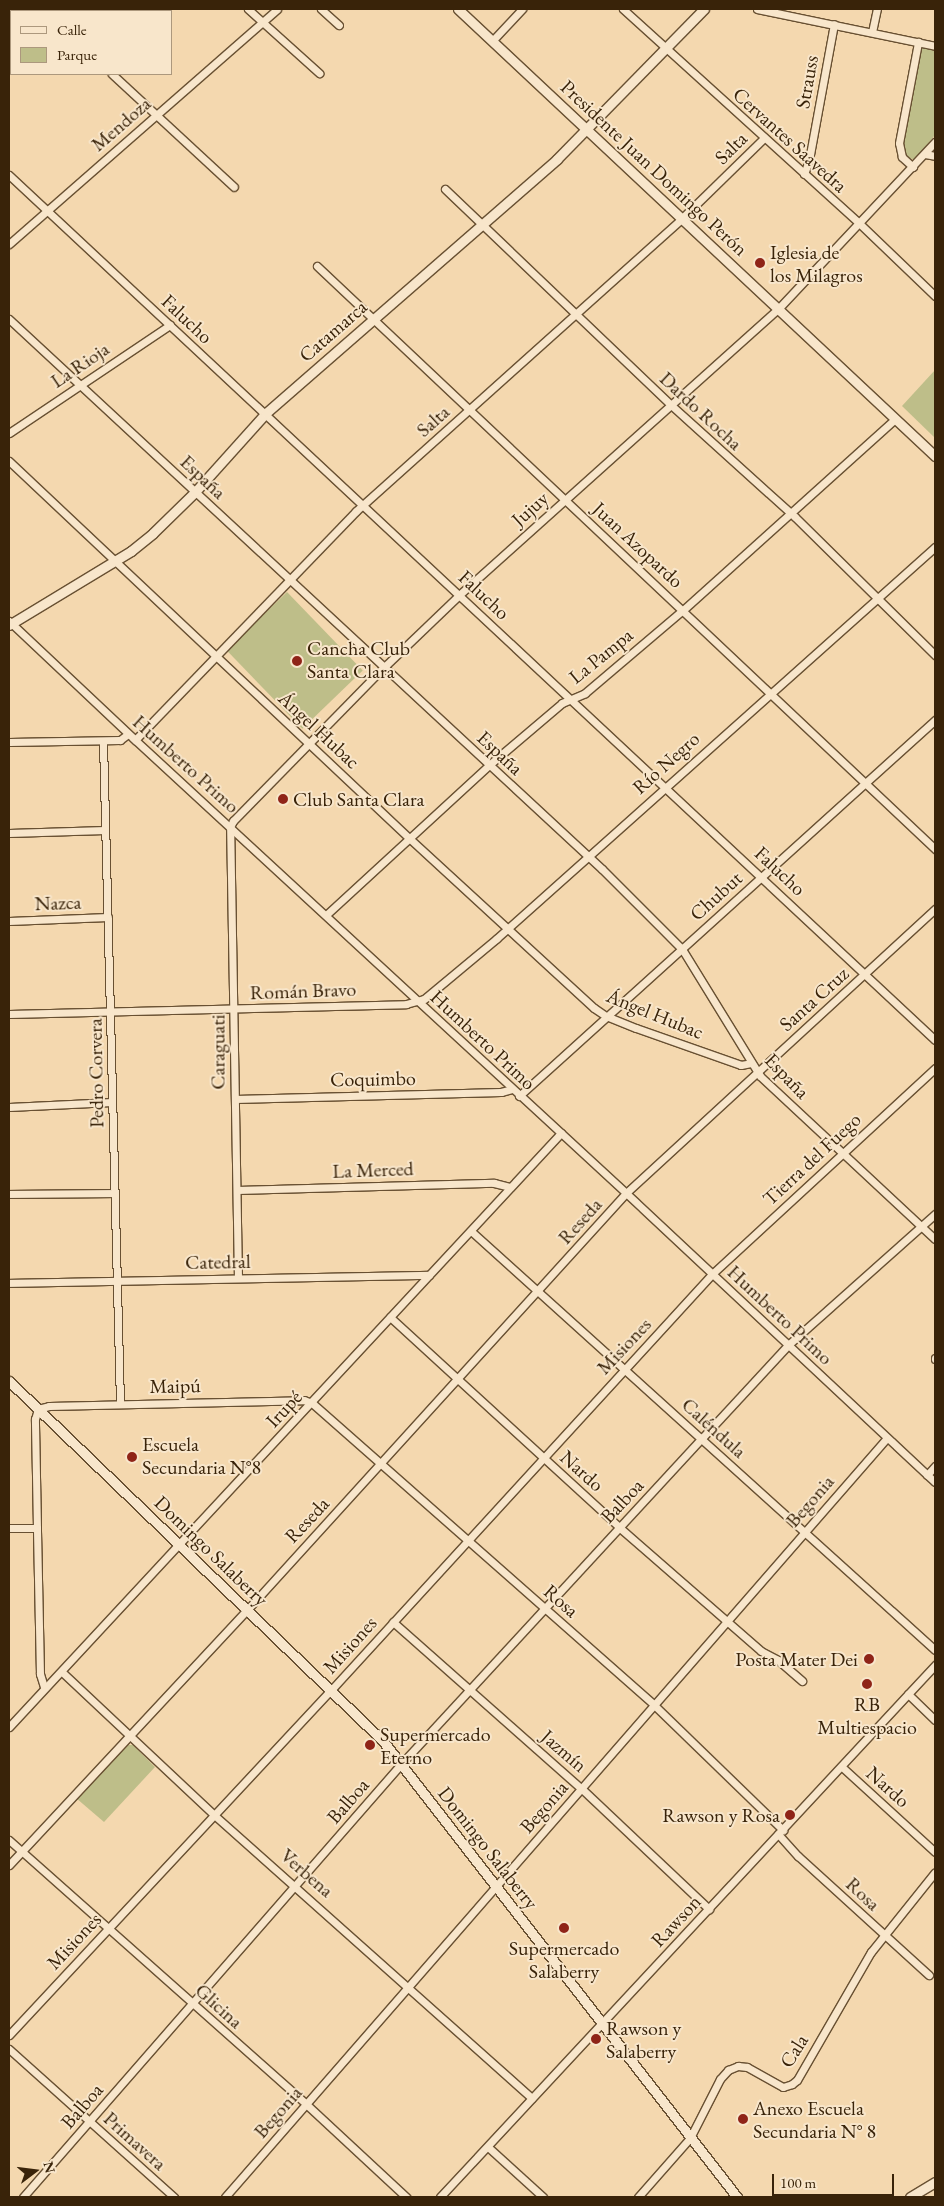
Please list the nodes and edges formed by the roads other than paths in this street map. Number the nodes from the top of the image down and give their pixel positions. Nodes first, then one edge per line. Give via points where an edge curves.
1 (248, 9) edge
2 (277, 9) edge
3 (321, 9) edge
4 (458, 9) edge
5 (522, 9) edge
6 (623, 9) edge
7 (704, 9) edge
8 (758, 9) edge
9 (877, 9) edge
10 (795, 12) edge
11 (262, 22) junction
12 (834, 24) junction
13 (339, 25) dead end
14 (872, 32) junction
15 (492, 41) junction
16 (918, 42) junction
17 (935, 46) edge
18 (666, 49) junction
19 (319, 73) dead end
20 (113, 75) edge
21 (156, 116) junction
22 (588, 129) junction
23 (764, 138) junction
24 (935, 142) edge
25 (925, 154) junction
26 (935, 156) edge
27 (913, 167) junction
28 (804, 174) junction
29 (9, 175) edge
30 (234, 188) dead end
31 (445, 189) dead end
32 (48, 211) junction
33 (682, 218) junction
34 (860, 224) junction
35 (482, 226) junction
36 (9, 244) edge
37 (317, 266) dead end
38 (935, 296) edge
39 (778, 308) junction
40 (574, 315) junction
41 (374, 319) junction
42 (9, 320) edge
43 (170, 325) junction
44 (79, 386) junction
45 (670, 405) junction
46 (470, 410) junction
47 (266, 413) junction
48 (895, 418) junction
49 (9, 433) edge
50 (935, 456) edge
51 (9, 461) edge
52 (195, 492) junction
53 (565, 499) junction
54 (363, 505) junction
55 (789, 513) junction
56 (935, 547) edge
57 (115, 561) junction
58 (290, 580) junction
59 (459, 595) junction
60 (876, 598) junction
61 (683, 610) junction
62 (10, 623) edge
63 (935, 655) edge
64 (218, 656) junction
65 (383, 668) junction
66 (770, 692) junction
67 (571, 700) junction
68 (935, 720) edge
69 (128, 734) junction
70 (135, 740) junction
71 (103, 741) junction
72 (9, 742) edge
73 (309, 742) junction
74 (489, 765) junction
75 (867, 783) junction
76 (665, 786) junction
77 (230, 827) junction
78 (105, 830) junction
79 (9, 833) edge
80 (409, 838) junction
81 (935, 849) edge
82 (587, 856) junction
83 (762, 877) junction
84 (935, 909) edge
85 (326, 915) junction
86 (108, 918) junction
87 (9, 921) edge
88 (508, 928) junction
89 (682, 949) junction
90 (866, 974) junction
91 (418, 1002) junction
92 (234, 1009) junction
93 (111, 1012) junction
94 (9, 1014) edge
95 (606, 1016) junction
96 (935, 1040) edge
97 (751, 1063) junction
98 (935, 1068) edge
99 (757, 1072) junction
100 (512, 1089) junction
101 (519, 1096) junction
102 (235, 1099) junction
103 (112, 1102) junction
104 (9, 1107) edge
105 (561, 1134) junction
106 (843, 1152) junction
107 (510, 1187) junction
108 (237, 1190) junction
109 (114, 1193) junction
110 (626, 1193) junction
111 (9, 1194) edge
112 (935, 1214) edge
113 (922, 1226) junction
114 (471, 1231) junction
115 (935, 1239) edge
116 (712, 1274) junction
117 (429, 1275) junction
118 (238, 1278) junction
119 (116, 1281) junction
120 (9, 1283) edge
121 (537, 1292) junction
122 (390, 1317) junction
123 (788, 1345) junction
124 (624, 1370) junction
125 (457, 1380) junction
126 (9, 1381) edge
127 (312, 1403) junction
128 (120, 1404) junction
129 (38, 1409) junction
130 (702, 1438) junction
131 (887, 1438) junction
132 (543, 1457) junction
133 (380, 1464) junction
134 (935, 1466) edge
135 (927, 1474) junction
136 (935, 1482) edge
137 (9, 1528) edge
138 (37, 1528) junction
139 (620, 1528) junction
140 (805, 1532) junction
141 (466, 1540) junction
142 (179, 1545) junction
143 (545, 1608) junction
144 (247, 1610) junction
145 (727, 1621) junction
146 (393, 1622) junction
147 (935, 1650) edge
148 (935, 1665) edge
149 (62, 1672) junction
150 (802, 1681) dead end
151 (44, 1687) junction
152 (332, 1689) junction
153 (470, 1690) junction
154 (908, 1694) junction
155 (654, 1706) junction
156 (935, 1720) edge
157 (9, 1727) edge
158 (129, 1735) junction
159 (401, 1764) junction
160 (842, 1766) junction
161 (582, 1789) junction
162 (214, 1814) junction
163 (781, 1832) junction
164 (9, 1840) edge
165 (22, 1852) junction
166 (935, 1852) edge
167 (9, 1866) edge
168 (935, 1872) edge
169 (297, 1886) junction
170 (496, 1887) junction
171 (709, 1909) junction
172 (108, 1929) junction
173 (882, 1934) junction
174 (929, 1975) dead end
175 (409, 1987) junction
176 (193, 2004) junction
177 (602, 2025) junction
178 (9, 2035) edge
179 (9, 2049) edge
180 (532, 2098) junction
181 (306, 2104) junction
182 (90, 2122) junction
183 (690, 2138) junction
184 (488, 2146) junction
185 (935, 2182) edge
186 (443, 2196) edge
187 (24, 2197) edge
188 (174, 2197) edge
189 (225, 2197) edge
190 (406, 2197) edge
191 (543, 2197) edge
192 (638, 2197) edge
193 (737, 2197) edge
194 (912, 2197) edge

1 - 11 street
2 - 11 street, Mendoza
3 - 13 street
4 - 15 street, Presidente Juan Domingo Perón
5 - 15 street
6 - 18 street, Cervantes Saavedra
7 - 18 street, Catamarca
8 - 10 street
9 - 14 street
10 - 12 street
11 - 19 street
11 - 21 street, Mendoza
12 - 14 street
12 - 28 street, Strauss
14 - 16 street
15 - 22 street, Presidente Juan Domingo Perón
16 - 17 street
16 - 27 street via 900,143 902,157
18 - 22 street, Catamarca
18 - 23 street, Cervantes Saavedra
20 - 21 street
21 - 30 street
21 - 32 street, Mendoza
22 - 33 street, Presidente Juan Domingo Perón
22 - 35 street, Catamarca
23 - 28 street, Cervantes Saavedra
23 - 33 street, Salta
24 - 25 street, Jujuy
25 - 26 street
25 - 27 street, Jujuy
27 - 34 street, Jujuy
28 - 34 street, Cervantes Saavedra
29 - 32 street, Falucho
31 - 35 street, Dardo Rocha
32 - 36 street, Mendoza
32 - 43 street, Falucho
33 - 39 street, Presidente Juan Domingo Perón
33 - 40 street, Salta
34 - 38 street, Cervantes Saavedra
34 - 39 street, Jujuy
35 - 40 street, Dardo Rocha
35 - 41 street, Catamarca
37 - 41 street, Juan Azopardo
39 - 45 street, Jujuy
39 - 48 street, Presidente Juan Domingo Perón
40 - 45 street, Dardo Rocha
40 - 46 street, Salta
41 - 46 street, Juan Azopardo
41 - 47 street, Catamarca
42 - 44 street, España
43 - 44 street, La Rioja
43 - 47 street, Falucho
44 - 49 street, La Rioja
44 - 52 street, España
45 - 53 street, Jujuy
45 - 55 street, Dardo Rocha
46 - 53 street, Juan Azopardo
46 - 54 street, Salta
47 - 52 street, Catamarca
47 - 54 street, Falucho
48 - 50 street, Presidente Juan Domingo Perón
48 - 55 street, La Pampa
51 - 57 street, Ángel Hubac
52 - 57 street, Catamarca via 153,533
52 - 58 street, España
53 - 59 street, Jujuy
53 - 61 street, Juan Azopardo
54 - 58 street, Salta
54 - 59 street, Falucho
55 - 60 street, Dardo Rocha
55 - 61 street, La Pampa
56 - 60 street, Río Negro
57 - 62 street, Catamarca
57 - 64 street, Ángel Hubac
58 - 64 street, Salta
58 - 65 street, España
59 - 65 street, Jujuy
59 - 67 street, Falucho
60 - 63 street, Dardo Rocha
60 - 66 street, Río Negro
61 - 66 street, Juan Azopardo
61 - 67 street, La Pampa via 585,693
62 - 69 street, Humberto Primo
64 - 70 street, Salta
64 - 73 street, Ángel Hubac
65 - 73 street, Jujuy
65 - 74 street, España
66 - 75 street, Juan Azopardo
66 - 76 street, Río Negro
67 - 74 street, La Pampa via 562,703
67 - 76 street, Falucho
68 - 75 street, Chubut
69 - 70 street, Humberto Primo
69 - 71 street via 120,740
70 - 77 street, Humberto Primo
71 - 72 street
71 - 78 street, Pedro Corvera
73 - 77 street, Jujuy
73 - 80 street, Ángel Hubac
74 - 80 street, La Pampa
74 - 82 street, España
75 - 81 street, Juan Azopardo
75 - 83 street, Chubut
76 - 82 street, Río Negro
76 - 83 street, Falucho
77 - 85 street, Humberto Primo
77 - 92 street, Caraguati
78 - 79 street
78 - 86 street, Pedro Corvera
80 - 85 street, La Pampa
80 - 88 street, Ángel Hubac
82 - 88 street, Río Negro
82 - 89 street, España
83 - 89 street, Chubut
83 - 90 street, Falucho
84 - 90 street, Santa Cruz
85 - 91 street, Humberto Primo
86 - 87 street, Nazca
86 - 93 street, Pedro Corvera
88 - 91 street, Río Negro
88 - 95 street, Ángel Hubac
89 - 95 street, Chubut
89 - 97 street, España
90 - 96 street, Falucho
90 - 99 street, Santa Cruz
91 - 92 street, Román Bravo
91 - 100 street, Humberto Primo
92 - 93 street, Román Bravo
92 - 102 street, Caraguati
93 - 94 street, Román Bravo
93 - 103 street, Pedro Corvera
95 - 97 street, Ángel Hubac via 741,1065
95 - 101 street, Chubut
97 - 99 street, España
98 - 106 street, Tierra del Fuego
99 - 106 street, España
99 - 110 street, Santa Cruz
100 - 101 street, Humberto Primo
100 - 102 street, Coquimbo via 501,1092
101 - 105 street, Humberto Primo
102 - 108 street, Caraguati
103 - 104 street
103 - 109 street, Pedro Corvera
105 - 107 street, Irupé
105 - 110 street, Humberto Primo
106 - 113 street, España
106 - 116 street, Tierra del Fuego
107 - 108 street, La Merced via 494,1183
107 - 114 street, Irupé
108 - 118 street, Caraguati
109 - 111 street
109 - 119 street, Pedro Corvera
110 - 116 street, Humberto Primo
110 - 121 street, Reseda
112 - 113 street, Balboa
113 - 115 street, España
113 - 123 street, Balboa
114 - 117 street, Irupé
114 - 121 street, Caléndula
116 - 123 street, Humberto Primo
116 - 124 street, Misiones
117 - 118 street, Catedral
117 - 122 street, Irupé
118 - 119 street, Catedral
119 - 120 street, Catedral
119 - 128 street, Pedro Corvera
121 - 124 street, Caléndula
121 - 125 street, Reseda
122 - 125 street, Nardo
122 - 127 street, Irupé
123 - 130 street, Balboa
123 - 131 street, Humberto Primo
124 - 130 street, Caléndula
124 - 132 street, Misiones
125 - 132 street, Nardo
125 - 133 street, Reseda
126 - 129 street, Domingo Salaberry
127 - 128 street, Maipú via 296,1400
127 - 133 street, Rosa
127 - 142 street, Irupé
128 - 129 street, Maipú
129 - 138 street via 34,1419
129 - 142 street, Domingo Salaberry
130 - 139 street, Balboa
130 - 140 street, Caléndula
131 - 135 street, Humberto Primo
131 - 140 street, Begonia
132 - 139 street, Nardo
132 - 141 street, Misiones
133 - 141 street, Rosa
133 - 144 street, Reseda
134 - 135 street
135 - 136 street, Humberto Primo
137 - 138 street
138 - 151 street via 40,1674
139 - 143 street, Balboa
139 - 145 street, Nardo
140 - 145 street, Begonia
140 - 147 street, Caléndula
141 - 143 street, Rosa
141 - 146 street, Misiones
142 - 144 street, Domingo Salaberry
142 - 149 street, Irupé
143 - 153 street, Balboa
143 - 155 street, Rosa
144 - 152 street, Domingo Salaberry
144 - 158 street, Reseda
145 - 150 street, Nardo
145 - 155 street, Begonia
146 - 152 street, Misiones
146 - 153 street, Jazmín
148 - 154 street, Rawson
149 - 151 street, Irupé
149 - 158 street, Verbena
151 - 157 street, Irupé
152 - 159 street, Domingo Salaberry
152 - 162 street, Misiones
153 - 159 street, Balboa
153 - 161 street, Jazmín
154 - 156 street
154 - 160 street, Rawson
155 - 161 street, Begonia
155 - 163 street, Rosa
158 - 162 street, Verbena
158 - 165 street, Reseda
159 - 169 street, Balboa
159 - 170 street, Domingo Salaberry
160 - 163 street, Rawson
160 - 166 street, Nardo
161 - 170 street, Begonia
161 - 171 street, Jazmín
162 - 169 street, Verbena
162 - 172 street, Misiones
163 - 171 street, Rawson
163 - 173 street, Rosa via 798,1856
164 - 165 street, Glicina
165 - 167 street, Reseda
165 - 172 street, Glicina
168 - 173 street, Cala
169 - 175 street, Verbena
169 - 176 street, Balboa
170 - 175 street, Begonia
170 - 177 street, Domingo Salaberry
171 - 177 street, Rawson
172 - 176 street, Glicina
172 - 178 street, Misiones
173 - 174 street, Rosa
173 - 183 street, Cala via 797,2080 783,2087 747,2067 734,2067 720,2079
175 - 180 street, Verbena
175 - 181 street, Begonia
176 - 181 street, Glicina
176 - 182 street, Balboa
177 - 180 street, Rawson
177 - 183 street, Domingo Salaberry
179 - 182 street, Primavera
180 - 184 street, Rawson
181 - 189 street, Begonia
181 - 190 street, Glicina
182 - 187 street, Balboa
182 - 188 street, Primavera
183 - 192 street, Cala
183 - 193 street, Domingo Salaberry
184 - 186 street, Rawson
184 - 191 street
185 - 194 street

